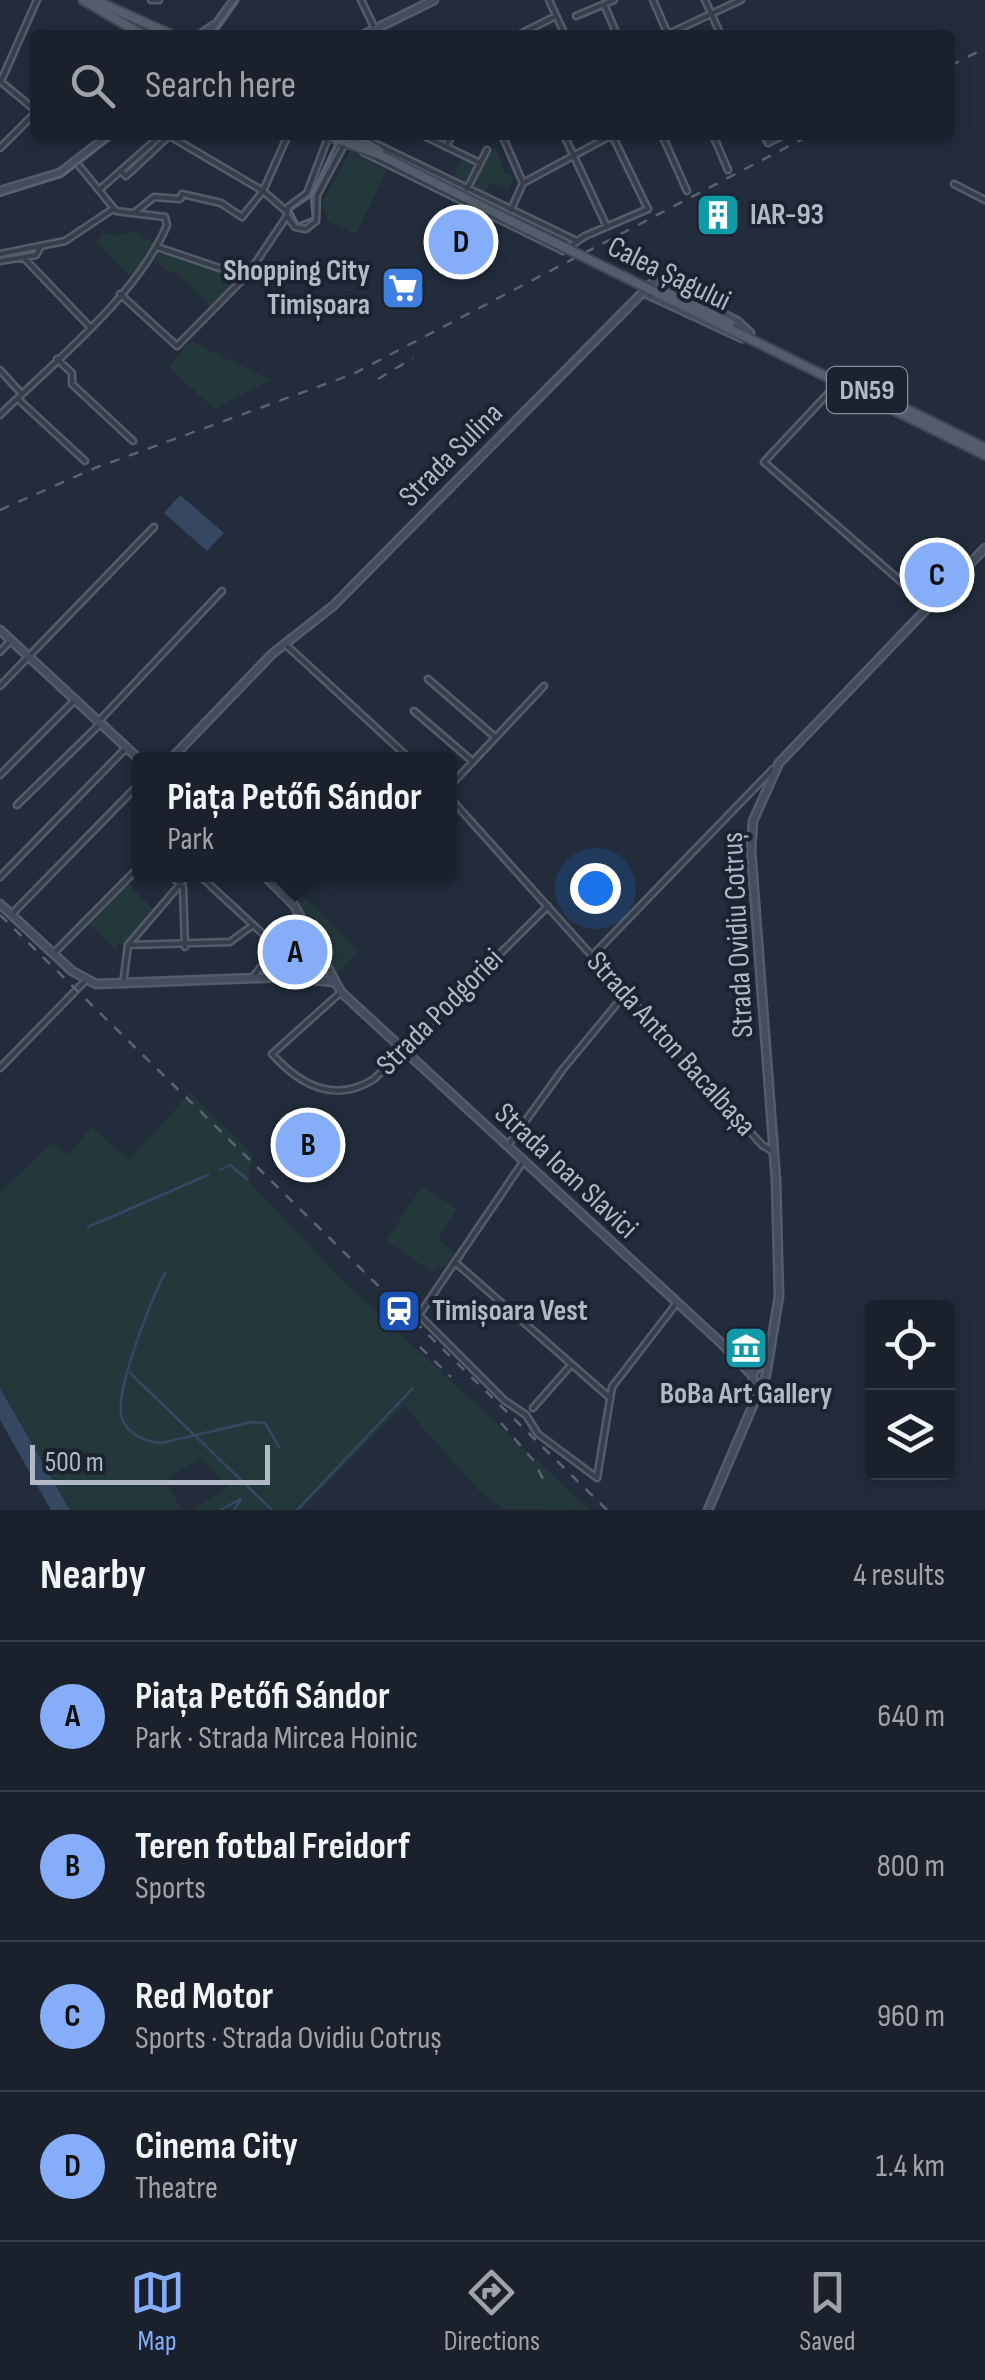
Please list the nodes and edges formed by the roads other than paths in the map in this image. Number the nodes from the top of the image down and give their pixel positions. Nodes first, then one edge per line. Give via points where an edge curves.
1 (37, 0) edge
2 (83, 0) edge
3 (96, 0) edge
4 (151, 0) edge
5 (160, 0) edge
6 (234, 0) edge
7 (361, 0) edge
8 (434, 0) edge
9 (549, 0) edge
10 (614, 0) edge
11 (653, 0) edge
12 (705, 0) edge
13 (740, 0) edge
14 (604, 4) junction
15 (711, 14) junction
16 (556, 16) junction
17 (576, 16) dead end
18 (218, 22) junction
19 (375, 29) joint
20 (134, 30) edge
21 (161, 30) edge
22 (207, 30) edge
23 (212, 30) edge
24 (528, 30) edge
25 (563, 30) edge
26 (616, 30) edge
27 (666, 30) edge
28 (678, 30) edge
29 (719, 30) edge
30 (0, 81) edge
31 (30, 107) edge
32 (30, 116) edge
33 (103, 140) edge
34 (156, 140) edge
35 (163, 140) edge
36 (177, 140) edge
37 (286, 140) edge
38 (325, 140) edge
39 (334, 140) edge
40 (348, 140) edge
41 (356, 140) edge
42 (432, 140) edge
43 (450, 140) edge
44 (504, 140) edge
45 (566, 140) edge
46 (602, 140) edge
47 (614, 140) edge
48 (664, 140) edge
49 (715, 140) edge
50 (344, 145) junction
51 (361, 145) junction
52 (446, 147) junction
53 (0, 148) edge
54 (487, 150) dead end
55 (573, 154) junction
56 (76, 162) junction
57 (480, 163) junction
58 (728, 170) dead end
59 (123, 174) junction
60 (523, 183) junction
61 (954, 184) dead end
62 (468, 189) junction
63 (98, 190) junction
64 (0, 191) edge
65 (263, 191) junction
66 (687, 191) dead end
67 (302, 198) junction
68 (985, 200) edge
69 (278, 203) junction
70 (290, 204) junction
71 (316, 205) junction
72 (113, 209) junction
73 (134, 213) junction
74 (505, 213) junction
75 (287, 214) junction
76 (292, 226) junction
77 (544, 226) junction
78 (607, 227) junction
79 (277, 229) junction
80 (538, 239) junction
81 (578, 241) junction
82 (40, 248) junction
83 (157, 248) junction
84 (0, 258) edge
85 (24, 258) junction
86 (244, 277) junction
87 (656, 287) junction
88 (643, 292) junction
89 (120, 294) junction
90 (88, 328) junction
91 (751, 336) junction
92 (56, 359) junction
93 (0, 370) edge
94 (834, 383) junction
95 (19, 396) junction
96 (0, 415) edge
97 (134, 441) dead end
98 (985, 452) edge
99 (85, 461) dead end
100 (154, 527) dead end
101 (985, 548) edge
102 (222, 591) dead end
103 (929, 606) junction
104 (0, 630) edge
105 (11, 640) junction
106 (285, 644) junction
107 (0, 652) edge
108 (28, 657) junction
109 (428, 679) dead end
110 (0, 686) edge
111 (544, 686) dead end
112 (74, 700) junction
113 (414, 711) dead end
114 (99, 723) junction
115 (495, 736) junction
116 (126, 748) junction
117 (178, 752) edge
118 (403, 752) edge
119 (132, 753) edge
120 (472, 761) junction
121 (776, 768) junction
122 (0, 776) edge
123 (457, 778) edge
124 (754, 788) junction
125 (132, 791) edge
126 (764, 795) junction
127 (17, 805) dead end
128 (457, 806) edge
129 (132, 874) edge
130 (0, 877) edge
131 (207, 882) edge
132 (271, 882) edge
133 (293, 882) edge
134 (180, 884) joint
135 (282, 892) junction
136 (0, 904) edge
137 (548, 906) junction
138 (11, 915) junction
139 (301, 918) junction
140 (254, 925) junction
141 (128, 946) junction
142 (276, 946) junction
143 (185, 947) junction
144 (53, 954) junction
145 (592, 956) junction
146 (252, 978) junction
147 (86, 980) junction
148 (334, 982) junction
149 (123, 984) junction
150 (341, 992) junction
151 (626, 994) junction
152 (404, 1050) junction
153 (0, 1068) edge
154 (506, 1146) junction
155 (774, 1152) junction
156 (523, 1162) junction
157 (456, 1263) junction
158 (676, 1304) junction
159 (772, 1347) junction
160 (570, 1366) junction
161 (752, 1374) junction
162 (609, 1397) junction
163 (755, 1398) junction
164 (533, 1408) dead end
165 (708, 1510) edge

1 - 30 street
2 - 20 main road
3 - 21 main road
4 - 5 street
6 - 18 main road
7 - 19 street
8 - 19 main road
9 - 16 street
10 - 14 street
11 - 27 street
12 - 15 street
13 - 15 street
14 - 17 street
14 - 26 street
15 - 28 street
15 - 29 street
16 - 24 street
16 - 25 street
18 - 22 main road
18 - 23 main road
30 - 31 street
32 - 53 street
33 - 56 main road
34 - 59 street
35 - 59 street
36 - 65 street
37 - 65 street
38 - 67 street
39 - 50 main road, Calea Șagului / DN59
40 - 50 main road, Calea Șagului / DN59
41 - 51 main road, Calea Șagului / DN59
42 - 52 street
43 - 52 street
44 - 60 street
45 - 55 street
46 - 55 street
47 - 78 street via 648,210
48 - 66 street
49 - 58 street
50 - 51 main road, Calea Șagului / DN59
50 - 71 street
51 - 62 street, Calea Șagului
51 - 74 main road, Calea Șagului / DN59
51 - 80 street, Calea Șagului
52 - 57 street
54 - 57 street
55 - 60 street
55 - 78 street
56 - 63 street
56 - 64 main road via 39,182
57 - 62 street
59 - 63 street
60 - 74 street
61 - 68 street
62 - 74 street, Calea Șagului
63 - 72 street
65 - 69 street
65 - 73 street via 242,217 221,203 182,194 180,200 156,196
67 - 70 street
67 - 71 street
69 - 70 street
69 - 75 street
70 - 75 street
71 - 76 street via 311,226
72 - 73 street
72 - 82 street via 75,237
73 - 83 street via 167,219
74 - 77 street, Calea Șagului
74 - 87 main road, Calea Șagului / DN59, bridge
75 - 76 street
75 - 79 street
76 - 79 street
77 - 80 street via 546,236
77 - 81 street, Calea Șagului
78 - 81 street
79 - 86 street
80 - 81 street, Calea Șagului via 562,251
82 - 84 street
82 - 85 street
83 - 86 street
83 - 89 street
84 - 85 street
85 - 90 street
86 - 89 street via 177,346
87 - 88 main road, Strada Sulina
87 - 91 main road, Calea Șagului / DN59
88 - 91 main road, Calea Șagului via 726,332
88 - 106 main road, Strada Sulina via 333,606
89 - 90 street
90 - 92 street
91 - 94 main road, Calea Șagului / DN59
91 - 98 main road, Calea Șagului / DN59
92 - 95 street
92 - 97 street via 72,373 72,384
93 - 95 street
94 - 98 main road, Calea Șagului / DN59
94 - 103 street via 764,460
95 - 96 street
95 - 99 street
100 - 108 street
101 - 103 main road, Strada Ovidiu Cotruș
102 - 114 street
103 - 121 main road, Strada Ovidiu Cotruș
104 - 105 main road
105 - 107 street
105 - 108 main road
106 - 117 main road, Strada Sulina
106 - 118 street
108 - 110 street
108 - 112 main road
109 - 115 street
111 - 115 street
112 - 114 main road
112 - 122 street
113 - 120 street
114 - 116 main road
114 - 127 street
115 - 120 street
116 - 119 main road
116 - 130 street
120 - 123 street
121 - 124 street
121 - 126 main road, Strada Ovidiu Cotruș
124 - 126 street
124 - 145 street
125 - 138 street
126 - 155 main road, Strada Ovidiu Cotruș via 751,850
128 - 137 street, Strada Anton Bacalbașa
129 - 144 street
131 - 140 street
132 - 135 main road, Strada Ioan Slavici
133 - 135 street
134 - 141 street
134 - 143 street
135 - 139 main road, Strada Ioan Slavici
136 - 138 main road
137 - 145 street, Strada Anton Bacalbașa
137 - 152 street, Strada Podgoriei
138 - 144 main road
139 - 142 street
139 - 148 main road, Strada Ioan Slavici
140 - 142 street
140 - 143 street via 234,942
141 - 143 street
141 - 149 street
142 - 146 street
144 - 147 main road
145 - 151 street, Strada Anton Bacalbașa
146 - 148 main road
146 - 149 main road
147 - 149 main road
147 - 153 street
148 - 150 main road, Strada Ioan Slavici
150 - 152 main road, Strada Ioan Slavici
150 - 152 street, Strada Podgoriei via 272,1054 301,1082 339,1091 368,1082
151 - 154 street
151 - 155 street, Strada Anton Bacalbașa
152 - 154 main road, Strada Ioan Slavici
154 - 156 main road, Strada Ioan Slavici
155 - 159 main road, Strada Ovidiu Cotruș via 780,1260
156 - 157 street
156 - 158 main road, Strada Ioan Slavici
157 - 160 street
157 - 162 street via 419,1316 538,1434 597,1478
158 - 161 main road, Strada Ioan Slavici
158 - 162 street via 614,1381
159 - 161 main road
159 - 163 main road, Strada Ovidiu Cotruș
160 - 162 street
160 - 164 street
161 - 163 main road
163 - 165 main road, Strada Ovidiu Cotruș

